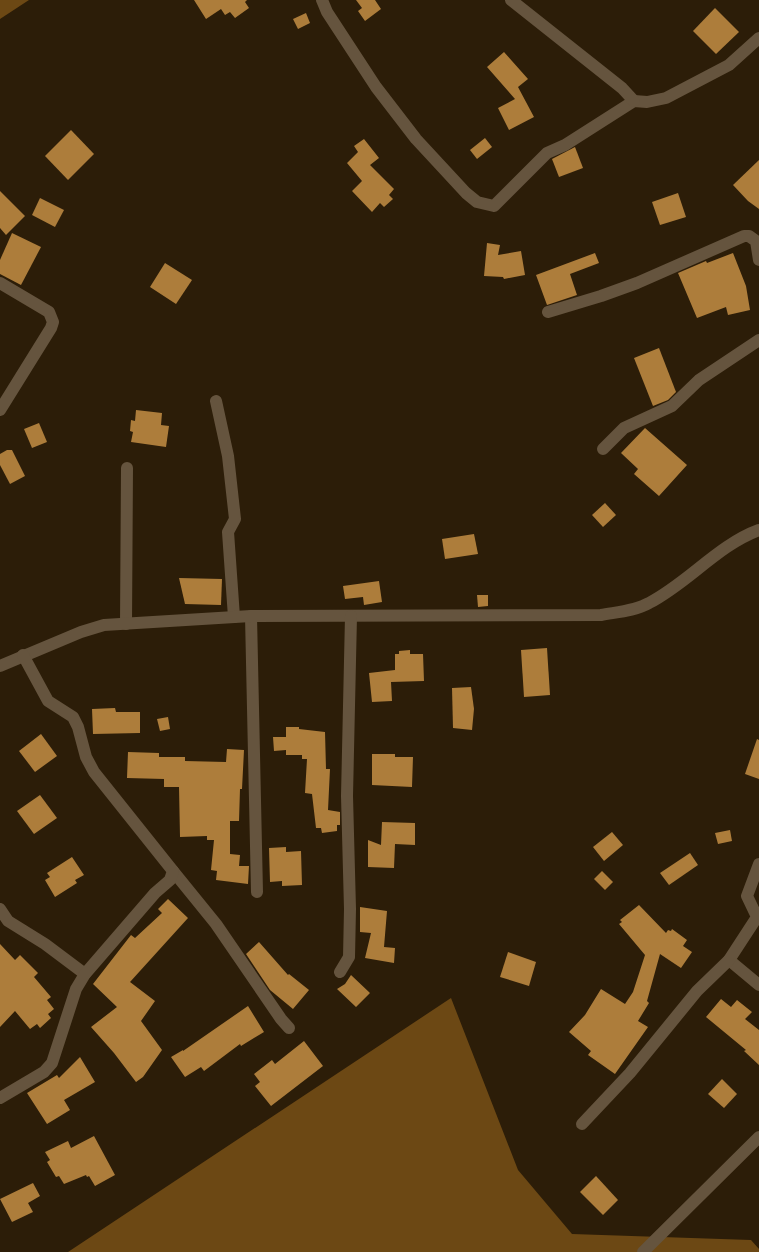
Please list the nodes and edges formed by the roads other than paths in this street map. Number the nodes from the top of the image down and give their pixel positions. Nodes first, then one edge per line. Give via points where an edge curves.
1 (322, 0) edge
2 (511, 0) edge
3 (759, 38) edge
4 (634, 101) junction
5 (759, 260) edge
6 (0, 283) edge
7 (548, 312) dead end
8 (759, 340) edge
9 (216, 401) dead end
10 (0, 410) edge
11 (603, 449) dead end
12 (127, 468) dead end
13 (759, 530) edge
14 (251, 616) junction
15 (351, 616) junction
16 (234, 617) junction
17 (126, 624) junction
18 (23, 655) junction
19 (0, 666) edge
20 (759, 864) edge
21 (173, 871) junction
22 (257, 892) dead end
23 (0, 909) edge
24 (729, 960) junction
25 (340, 972) dead end
26 (86, 974) junction
27 (759, 985) edge
28 (289, 1028) dead end
29 (0, 1098) edge
30 (582, 1124) dead end
31 (759, 1137) edge
32 (643, 1252) edge

1 - 4 street via 327,12 392,109 416,139 477,202 494,206 547,153 565,145
2 - 4 street via 622,88
3 - 4 street via 728,65 666,98 647,102
5 - 7 street via 756,241 744,236 601,296
6 - 10 street via 49,312 53,322
8 - 11 street via 698,380 672,406 624,428
9 - 16 street via 228,456 235,518 228,532
12 - 17 street
13 - 15 street via 736,542 662,596 626,611 601,614
14 - 15 street
14 - 16 street
14 - 22 street
15 - 25 street via 349,957
16 - 17 street
17 - 18 street via 104,625
18 - 19 street
18 - 21 street via 48,701 72,716 94,772
20 - 24 street via 747,896 757,917
21 - 26 street via 170,880 155,893
21 - 28 street via 216,924
23 - 26 street via 8,921
24 - 27 street
24 - 30 street via 697,991 630,1073
26 - 29 street via 76,989 52,1064 44,1072
31 - 32 street

